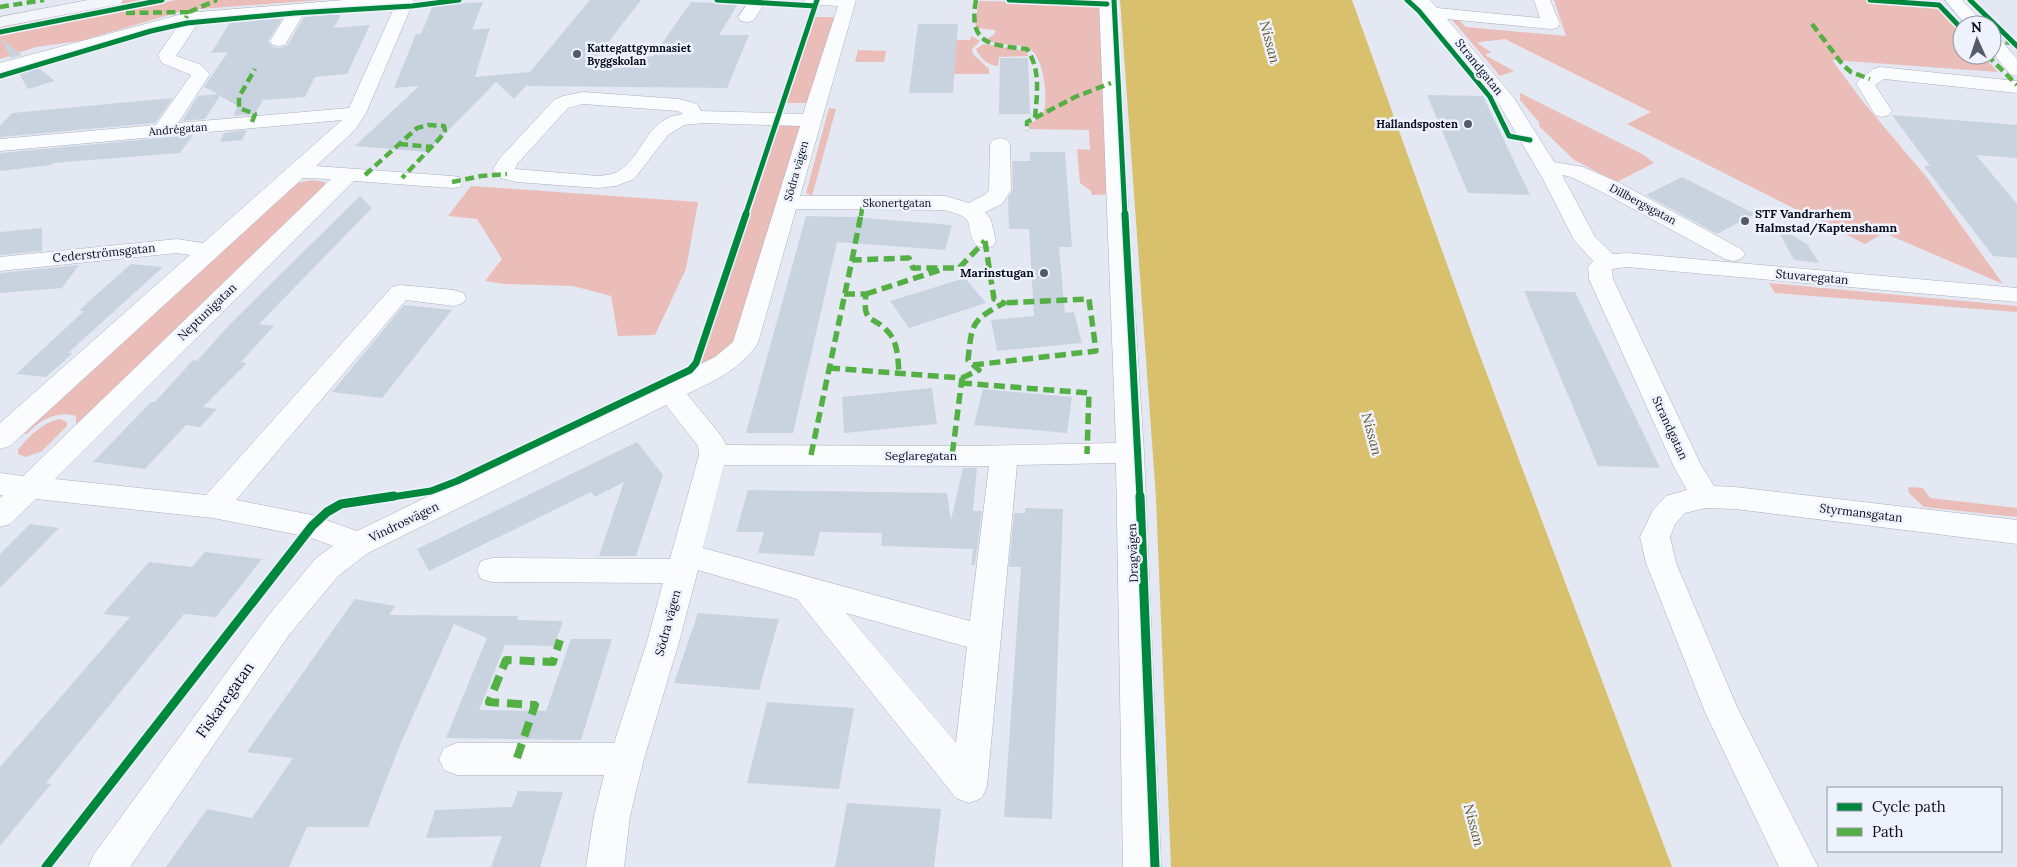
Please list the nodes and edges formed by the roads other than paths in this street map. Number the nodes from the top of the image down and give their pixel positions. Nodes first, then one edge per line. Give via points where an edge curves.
1 (76, 0) edge
2 (115, 0) edge
3 (406, 0) edge
4 (759, 0) edge
5 (812, 0) edge
6 (848, 0) edge
7 (1107, 0) edge
8 (1542, 0) edge
9 (1953, 0) edge
10 (1427, 7) edge
11 (298, 8) junction
12 (0, 14) edge
13 (1967, 15) edge
14 (747, 17) dead end
15 (186, 18) junction
16 (0, 22) edge
17 (279, 41) dead end
18 (2002, 53) edge
19 (0, 69) edge
20 (2017, 70) edge
21 (2017, 87) edge
22 (1882, 111) dead end
23 (356, 113) junction
24 (695, 118) junction
25 (810, 120) junction
26 (163, 130) junction
27 (1000, 144) dead end
28 (0, 145) edge
29 (1548, 167) junction
30 (300, 171) junction
31 (349, 174) junction
32 (452, 182) dead end
33 (787, 202) junction
34 (971, 210) junction
35 (985, 241) dead end
36 (208, 251) junction
37 (1734, 254) dead end
38 (1607, 262) junction
39 (0, 264) edge
40 (2017, 295) edge
41 (454, 298) dead end
42 (745, 343) joint
43 (670, 392) junction
44 (2, 436) edge
45 (1130, 453) junction
46 (713, 455) junction
47 (1004, 456) junction
48 (0, 484) edge
49 (30, 486) junction
50 (1723, 492) junction
51 (1907, 498) dead end
52 (213, 507) junction
53 (0, 516) edge
54 (1931, 522) junction
55 (2017, 532) edge
56 (357, 546) junction
57 (684, 563) junction
58 (492, 570) dead end
59 (809, 590) junction
60 (986, 639) junction
61 (457, 759) dead end
62 (626, 759) junction
63 (107, 867) edge
64 (605, 867) edge
65 (1142, 867) edge
66 (1799, 867) edge

1 - 12 main road
2 - 16 main road
3 - 11 street
3 - 23 street
4 - 14 street
5 - 6 street
6 - 25 street, Södra vägen
7 - 45 street, Dragvägen
8 - 10 street via 1551,24
9 - 13 street
10 - 29 street, Strandgatan via 1507,102
11 - 15 street
11 - 17 street
15 - 19 street
15 - 26 street via 187,26 167,56 177,63 194,66 201,74
18 - 20 street
21 - 22 street via 1880,73 1865,83
23 - 26 street, Andrégatan
23 - 30 street via 348,126
24 - 24 street via 690,108 679,105 583,98 570,100 561,104 504,169 507,174 517,176 598,182 616,180 635,167 661,131 679,120
24 - 25 street
25 - 33 street, Södra vägen
26 - 28 street, Andrégatan
27 - 34 street via 1000,190 994,200
29 - 37 street, Dillbergsgatan via 1576,171
29 - 38 street, Strandgatan via 1585,240
30 - 31 street
30 - 36 street
31 - 32 street
31 - 49 street, Neptunigatan
33 - 34 street, Skonertgatan via 945,203
33 - 42 street, Södra vägen
34 - 35 street via 980,220
36 - 39 street, Cederströmsgatan via 177,246
36 - 44 street
38 - 40 street, Stuvaregatan via 1627,260 1687,269
38 - 50 street, Strandgatan via 1600,267 1601,279 1688,466
41 - 52 street via 400,292
42 - 43 street, Vindrosvägen via 732,360
43 - 46 street via 712,444
43 - 56 street, Vindrosvägen
45 - 47 street, Seglaregatan
45 - 65 street, Dragvägen
46 - 47 street, Seglaregatan
46 - 57 street, Södra vägen
47 - 60 street
48 - 49 street
49 - 52 street, Vindrosvägen
49 - 53 street, Neptunigatan
50 - 54 street, Styrmansgatan
50 - 66 street via 1676,504 1663,518 1654,537 1661,563 1722,712
51 - 54 street
52 - 56 street, Vindrosvägen via 312,526
54 - 55 street, Styrmansgatan
56 - 63 street, Fiskaregatan via 327,568 278,626
57 - 58 street
57 - 59 street
57 - 62 street, Södra vägen via 664,642
59 - 60 street
59 - 60 street via 969,786
61 - 62 street
62 - 64 street, Södra vägen via 612,816

